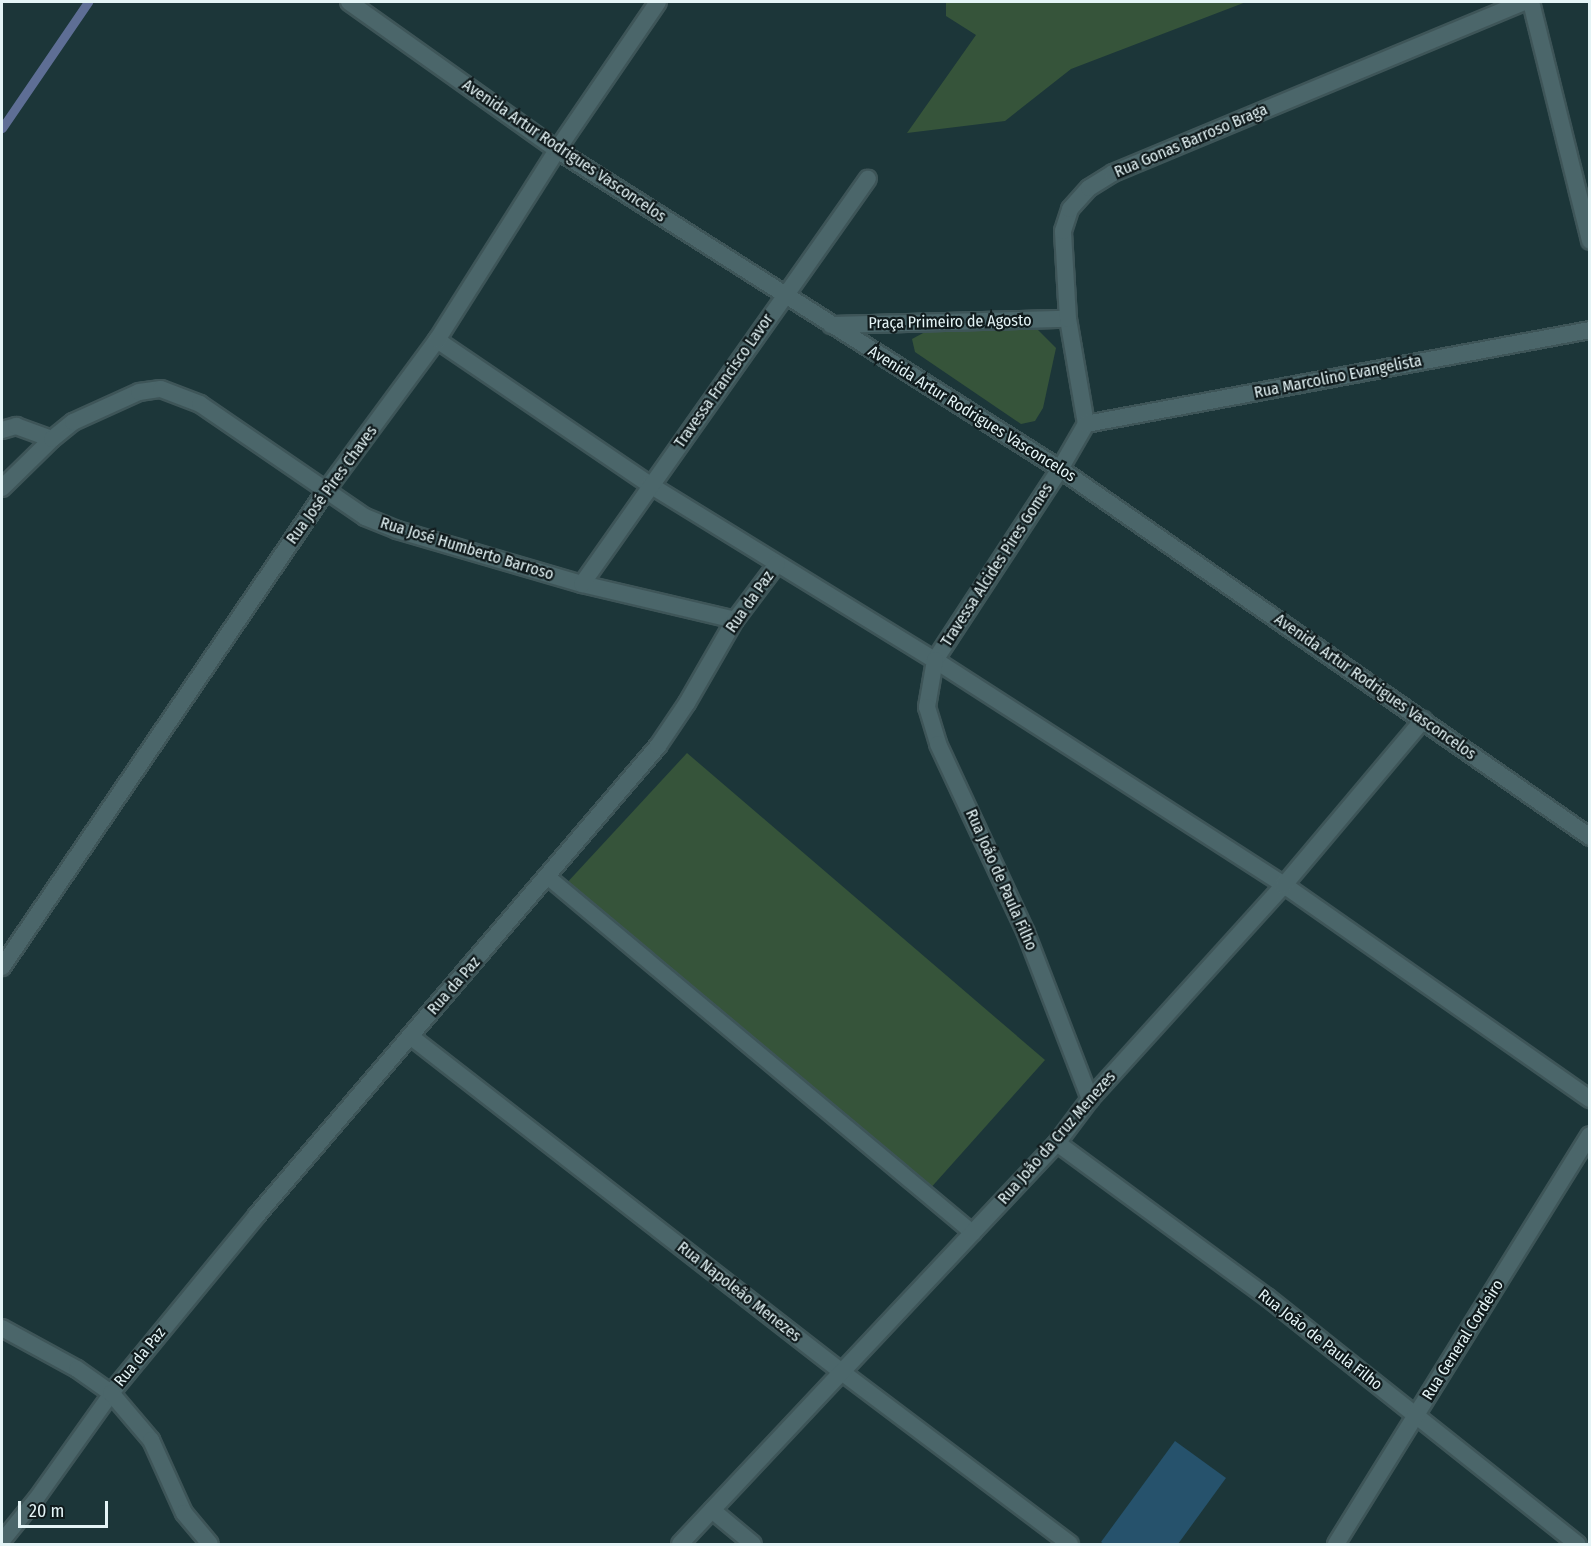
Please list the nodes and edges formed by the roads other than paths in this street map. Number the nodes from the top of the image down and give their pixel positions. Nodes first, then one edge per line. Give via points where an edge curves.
1 (349, 2) edge
2 (658, 2) edge
3 (1523, 2) edge
4 (1531, 2) edge
5 (557, 150) junction
6 (868, 179) dead end
7 (1590, 241) edge
8 (785, 296) junction
9 (1068, 319) junction
10 (831, 325) junction
11 (1590, 330) edge
12 (437, 340) junction
13 (1086, 424) junction
14 (2, 430) edge
15 (52, 439) junction
16 (1060, 469) junction
17 (2, 485) edge
18 (650, 485) junction
19 (327, 489) junction
20 (777, 564) junction
21 (582, 584) junction
22 (735, 620) junction
23 (935, 660) junction
24 (1423, 720) junction
25 (1590, 837) edge
26 (548, 877) junction
27 (1284, 885) junction
28 (2, 967) edge
29 (410, 1036) junction
30 (1090, 1099) junction
31 (1590, 1099) edge
32 (1590, 1135) edge
33 (1057, 1143) junction
34 (973, 1233) junction
35 (2, 1328) edge
36 (843, 1373) junction
37 (111, 1393) junction
38 (1416, 1417) junction
39 (712, 1510) junction
40 (2, 1540) edge
41 (210, 1545) edge
42 (680, 1545) edge
43 (753, 1545) edge
44 (1070, 1545) edge
45 (1336, 1545) edge
46 (1578, 1545) edge

1 - 5 street, Avenida Artur Rodrigues Vasconcelos
2 - 5 street, Rua José Pires Chaves
3 - 9 street, Rua Gonas Barroso Braga via 1113,173 1089,188 1070,209 1063,231
4 - 7 street
5 - 8 street, Avenida Artur Rodrigues Vasconcelos
5 - 12 street, Rua José Pires Chaves
6 - 8 street, Travessa Francisco Lavor
8 - 10 street, Avenida Artur Rodrigues Vasconcelos
8 - 18 street, Travessa Francisco Lavor
9 - 10 street, Praça Primeiro de Agosto
9 - 13 street, Rua Gonas Barroso Braga
10 - 16 street, Avenida Artur Rodrigues Vasconcelos
11 - 13 street, Rua Marcolino Evangelista
12 - 18 street
12 - 19 street, Rua José Pires Chaves
13 - 16 street, Travessa Alcides Pires Gomes
14 - 15 street via 16,426
15 - 17 street
15 - 19 street, Rua José Humberto Barroso via 73,422 139,392 161,389 200,404
16 - 23 street, Travessa Alcides Pires Gomes
16 - 24 street, Avenida Artur Rodrigues Vasconcelos
18 - 20 street
18 - 21 street, Travessa Francisco Lavor
19 - 21 street, Rua José Humberto Barroso via 365,517 397,530
19 - 28 street, Rua José Pires Chaves
20 - 22 street, Rua da Paz
20 - 23 street
21 - 22 street, Rua José Humberto Barroso
22 - 26 street, Rua da Paz via 658,746
23 - 27 street
23 - 30 street, Rua João de Paula Filho via 927,707 931,726 1026,933
24 - 25 street, Avenida Artur Rodrigues Vasconcelos
24 - 27 street, Rua João da Cruz Menezes
26 - 29 street, Rua da Paz
26 - 34 lane
27 - 30 street, Rua João da Cruz Menezes
27 - 31 street
29 - 36 street, Rua Napoleão Menezes
29 - 37 street, Rua da Paz
30 - 33 street, Rua João da Cruz Menezes
32 - 38 street, Rua General Cordeiro
33 - 34 street, Rua João da Cruz Menezes
33 - 38 street, Rua João de Paula Filho via 1267,1297
34 - 36 street, Rua João da Cruz Menezes
35 - 37 street via 77,1369
36 - 39 street, Rua João da Cruz Menezes
36 - 44 street, Rua Napoleão Menezes
37 - 40 lane
37 - 41 street via 151,1440 184,1513
38 - 45 street, Rua General Cordeiro
38 - 46 street, Rua João de Paula Filho
39 - 42 street, Rua João da Cruz Menezes
39 - 43 street

